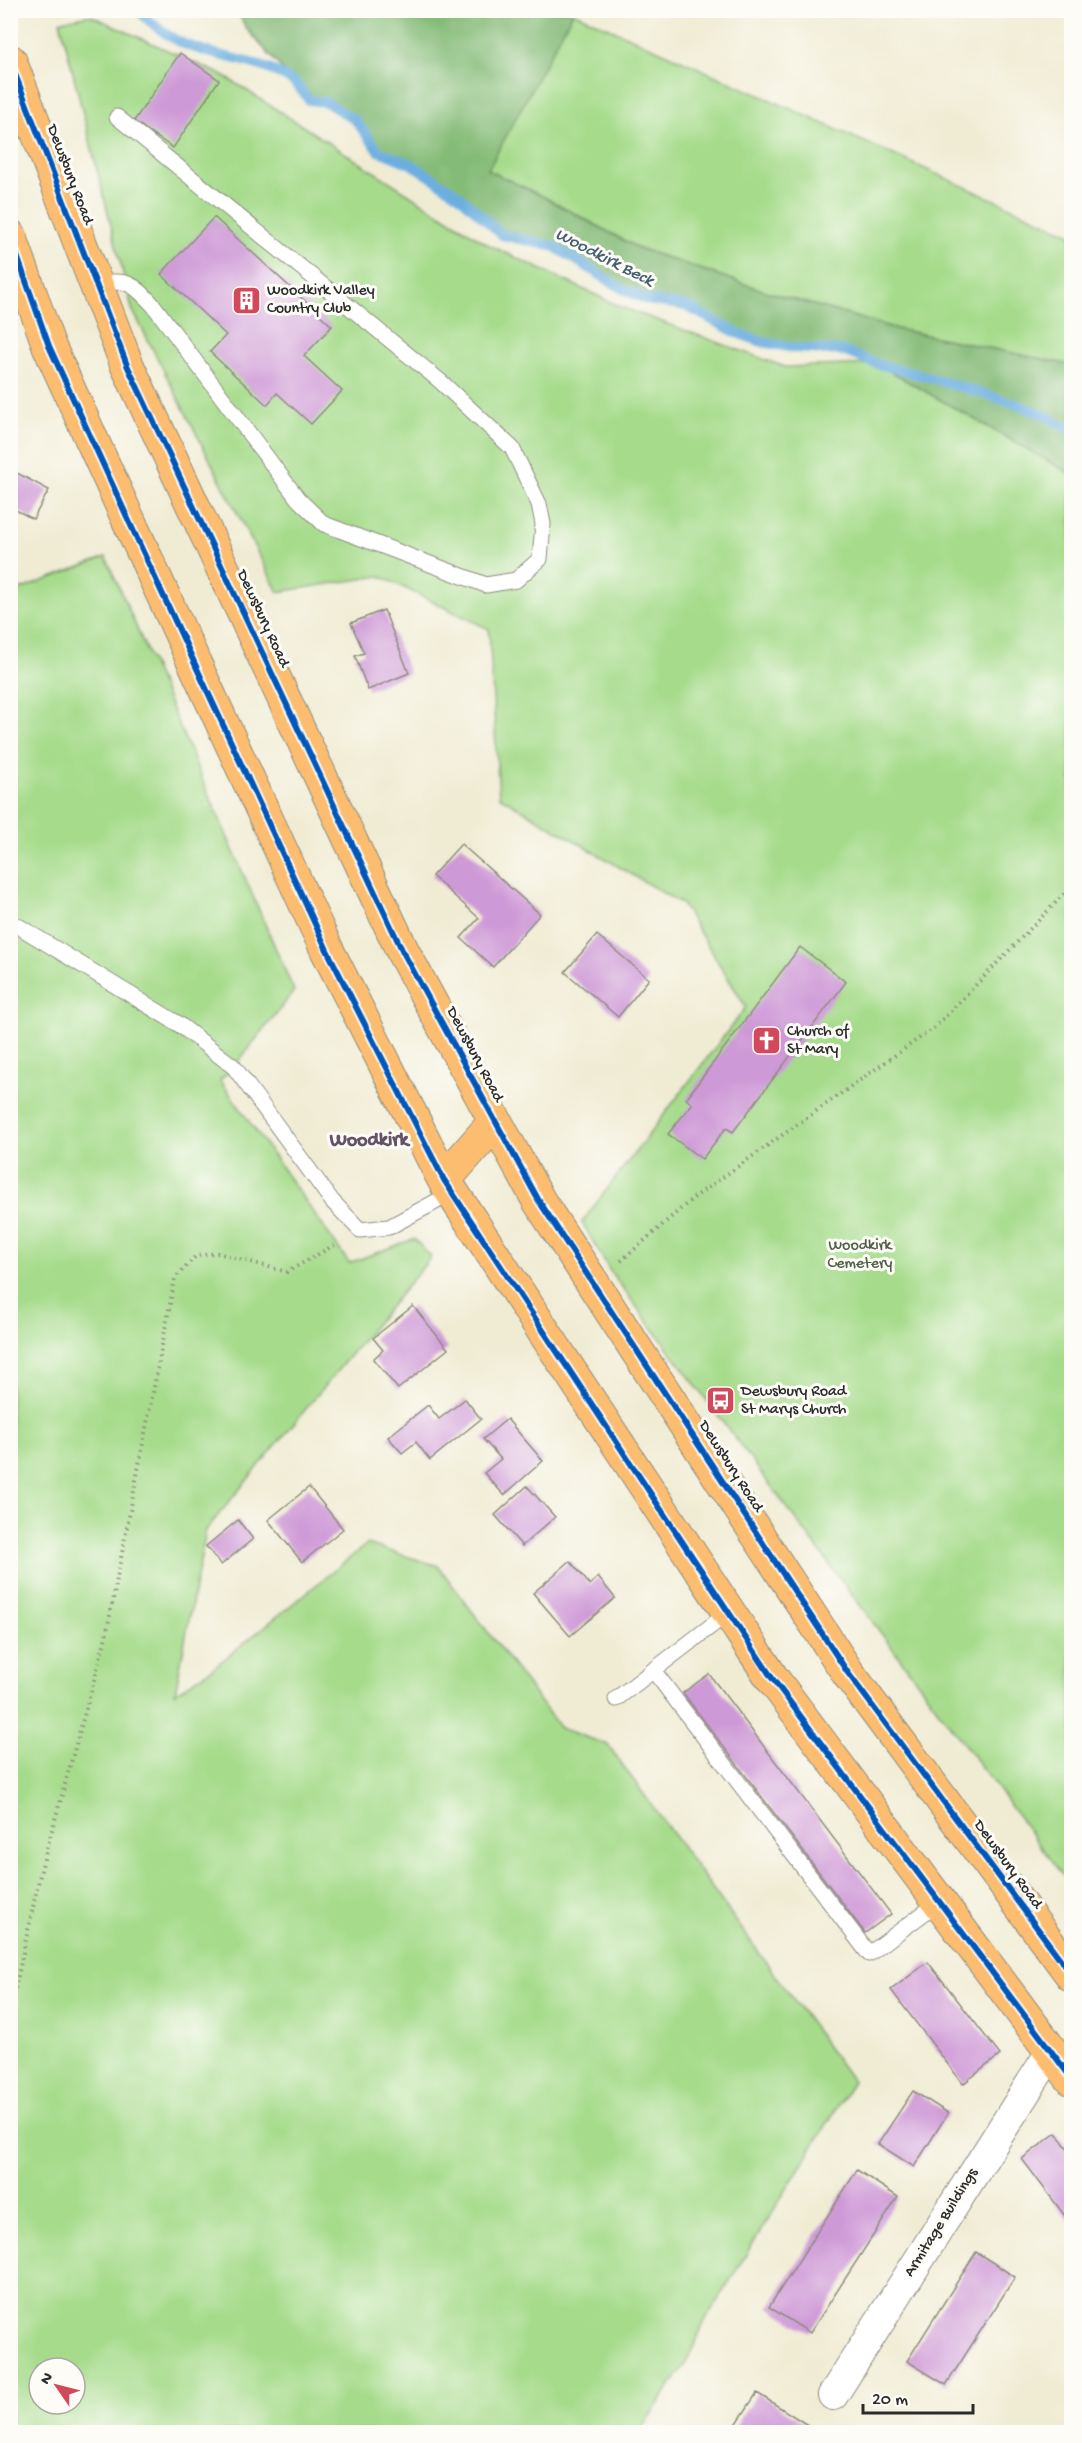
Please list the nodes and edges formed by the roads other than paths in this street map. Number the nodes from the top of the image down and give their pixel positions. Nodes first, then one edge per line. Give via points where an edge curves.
1 (10, 61) edge
2 (117, 117) dead end
3 (10, 236) edge
4 (96, 283) junction
5 (10, 921) edge
6 (495, 1122) junction
7 (448, 1186) junction
8 (728, 1613) junction
9 (654, 1670) junction
10 (616, 1699) dead end
11 (939, 1902) junction
12 (1071, 1975) edge
13 (1051, 2052) junction
14 (1071, 2079) edge
15 (833, 2395) dead end

1 - 4 main road, Dewsbury Road
2 - 4 lane via 440,381 512,448 539,504 543,524 540,559 516,580 486,585 324,524 298,499 154,306 135,286 118,281
3 - 7 main road via 49,346 154,575 327,950
4 - 6 main road, Dewsbury Road via 127,365 393,930
5 - 7 lane via 180,1025 234,1067 332,1201 360,1230 389,1227
6 - 7 main road
6 - 12 main road, Dewsbury Road via 539,1201 848,1673
7 - 8 main road
8 - 9 lane
8 - 11 main road
9 - 10 lane
9 - 11 lane via 869,1954
11 - 13 main road
13 - 14 main road
13 - 15 street, Armitage Buildings

